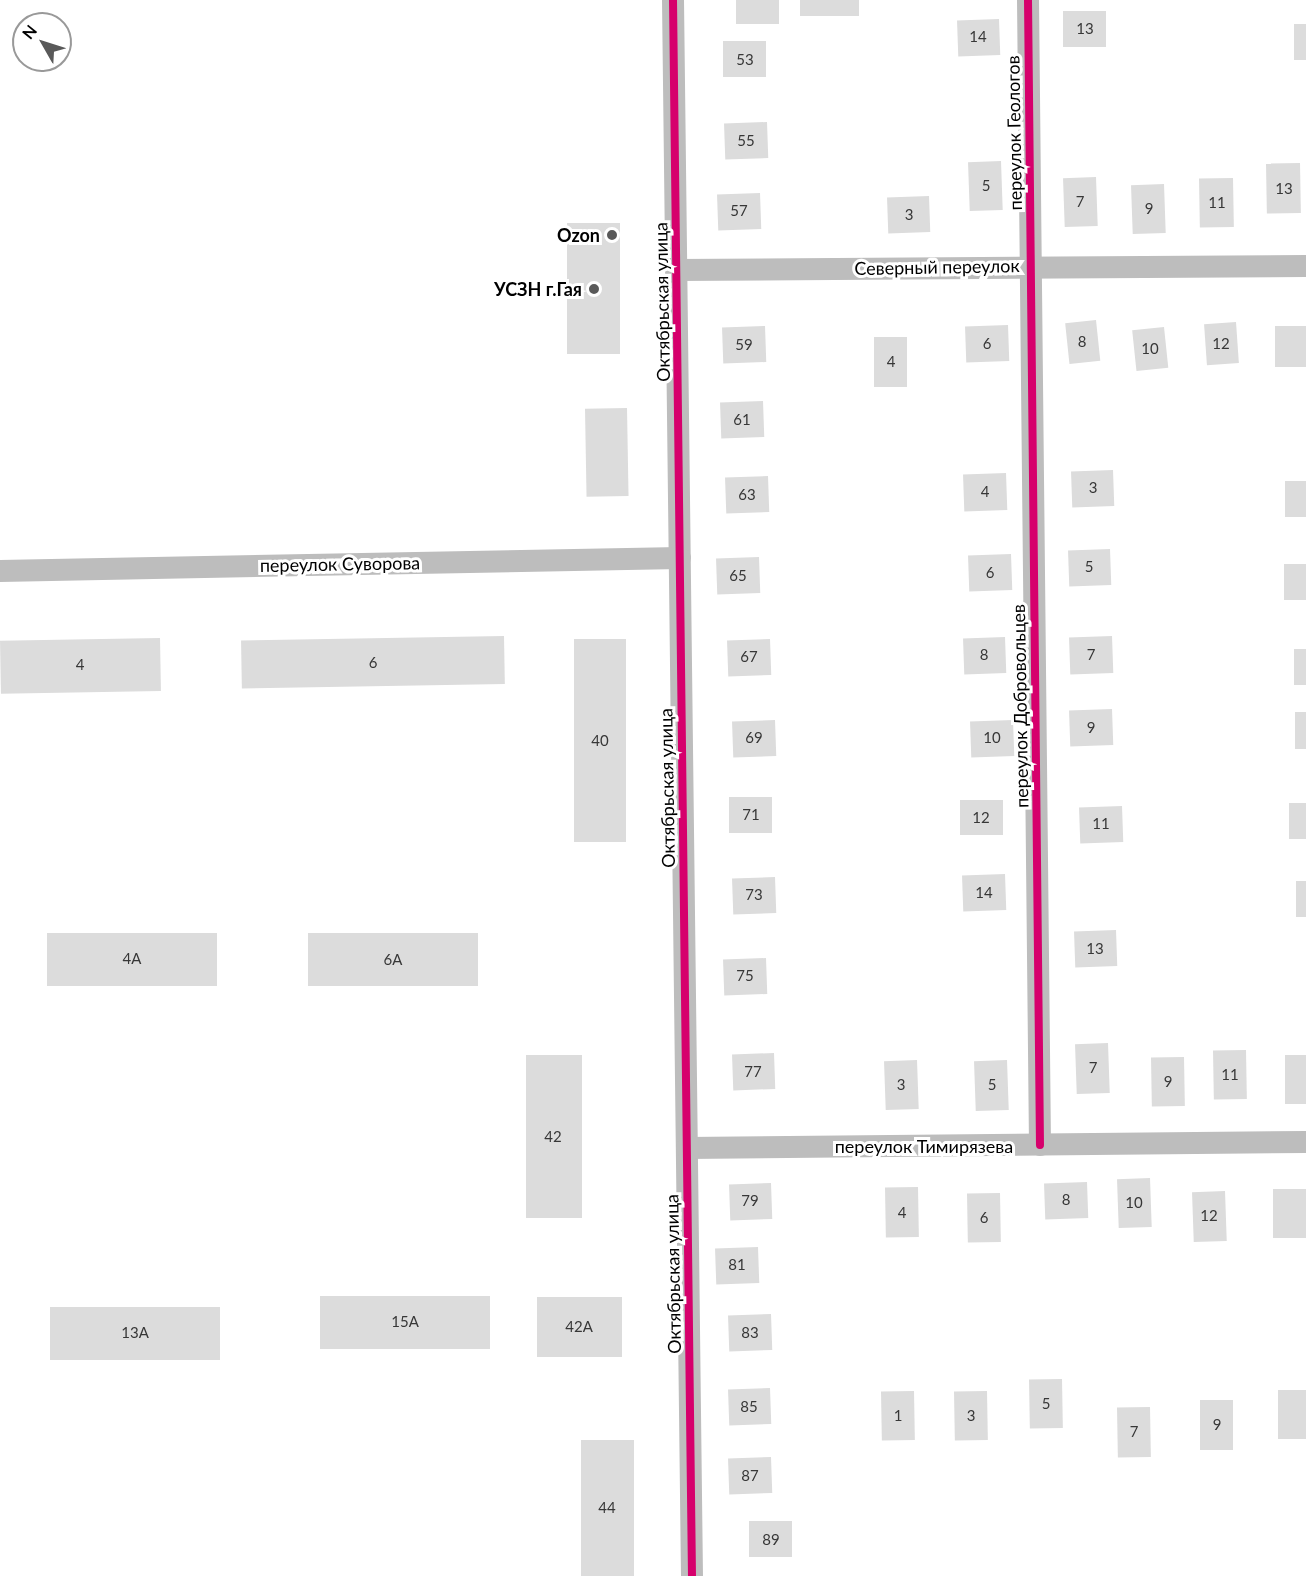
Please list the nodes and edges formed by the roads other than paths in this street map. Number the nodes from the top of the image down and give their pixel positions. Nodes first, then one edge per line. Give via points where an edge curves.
1 (673, 0) edge
2 (1028, 0) edge
3 (1030, 266) junction
4 (1306, 266) edge
5 (676, 270) junction
6 (680, 558) junction
7 (0, 571) edge
8 (1306, 1142) edge
9 (1040, 1145) junction
10 (687, 1148) junction
11 (692, 1576) edge

1 - 5 street, Октябрьская улица
2 - 3 street, переулок Геологов
3 - 4 street, Северный переулок
3 - 5 street, Северный переулок
3 - 9 street, переулок Добровольцев
5 - 6 street, Октябрьская улица
6 - 7 street, переулок Суворова
6 - 10 street, Октябрьская улица
8 - 9 street, переулок Тимирязева
9 - 10 street, переулок Тимирязева
10 - 11 street, Октябрьская улица

